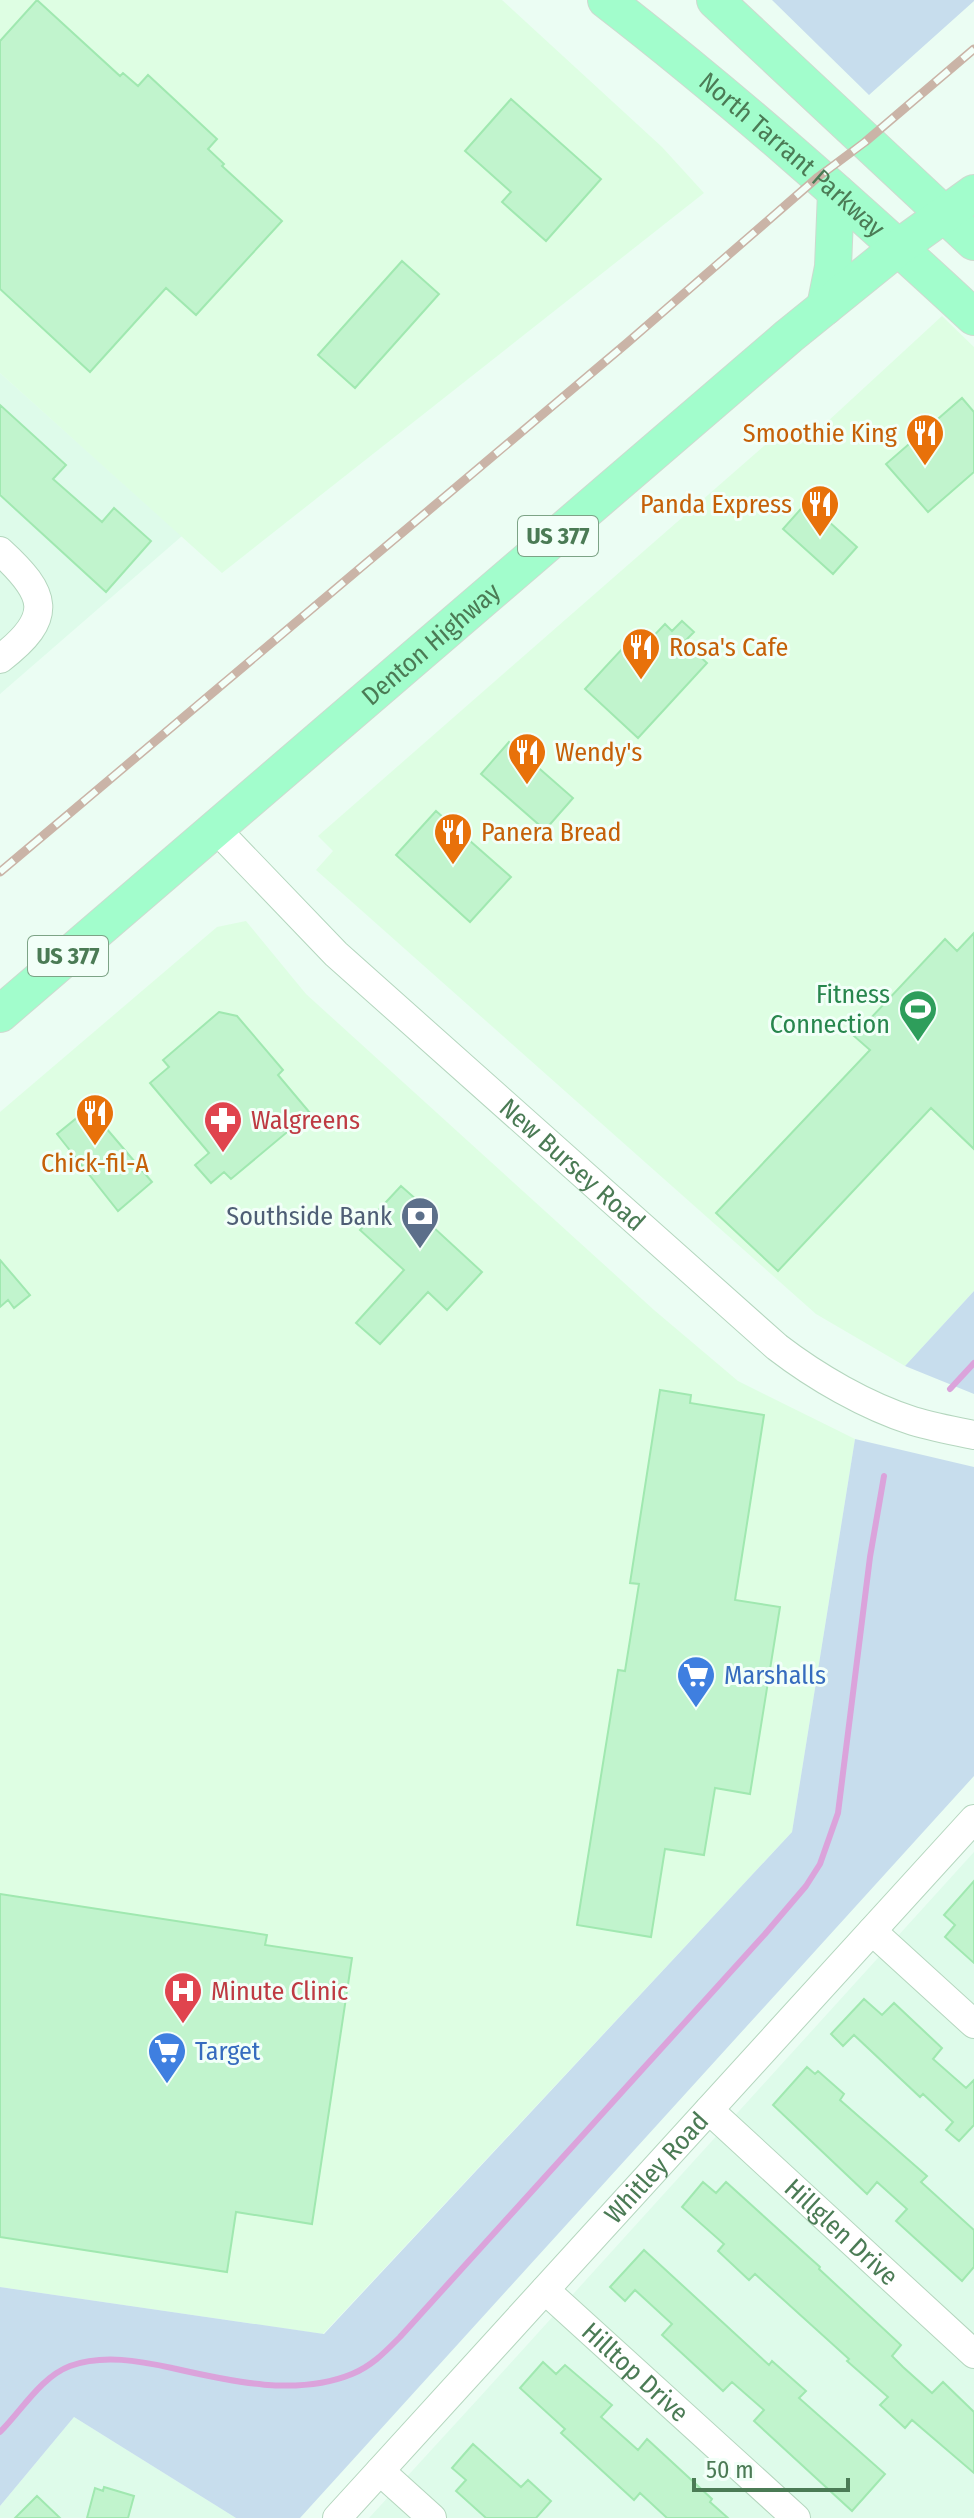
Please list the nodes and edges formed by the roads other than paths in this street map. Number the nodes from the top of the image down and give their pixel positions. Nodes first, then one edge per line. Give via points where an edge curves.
1 (606, 0) edge
2 (715, 0) edge
3 (836, 192) junction
4 (974, 193) edge
5 (942, 214) junction
6 (974, 242) edge
7 (899, 247) junction
8 (825, 307) junction
9 (974, 317) edge
10 (0, 551) edge
11 (0, 659) edge
12 (216, 829) junction
13 (0, 1014) edge
14 (974, 1435) edge
15 (974, 1819) edge
16 (872, 1931) junction
17 (974, 2024) edge
18 (709, 2110) junction
19 (545, 2290) junction
20 (974, 2354) edge
21 (380, 2471) junction
22 (337, 2518) edge
23 (432, 2518) edge
24 (796, 2518) edge

1 - 3 main road, North Tarrant Parkway
2 - 5 main road
3 - 7 main road, North Tarrant Parkway
3 - 8 main road via 833,267
4 - 5 main road, US 377
5 - 6 main road
5 - 7 main road, US 377
7 - 8 main road, Denton Highway / US 377
7 - 9 main road, North Tarrant Parkway
8 - 12 main road, Denton Highway / US 377
10 - 11 street via 36,591 38,617 20,643
12 - 13 main road, Denton Highway / US 377
12 - 14 street, New Bursey Road via 336,954 777,1347 859,1398 912,1421
15 - 16 street, Whitley Road
16 - 17 street
16 - 18 street, Whitley Road
18 - 19 street, Whitley Road
18 - 20 street, Hillglen Drive
19 - 21 street, Whitley Road
19 - 24 street, Hilltop Drive
21 - 22 street, Whitley Road
21 - 23 street

